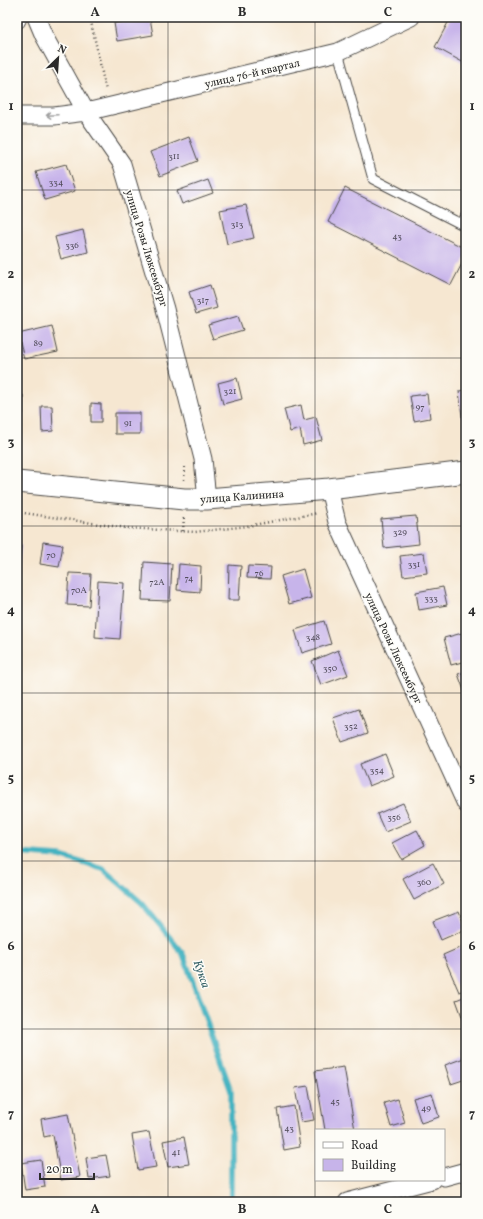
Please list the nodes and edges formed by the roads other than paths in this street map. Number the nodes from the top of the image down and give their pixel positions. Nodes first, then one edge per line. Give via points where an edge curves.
1 (36, 17) edge
2 (411, 17) edge
3 (338, 52) junction
4 (86, 112) junction
5 (17, 116) edge
6 (466, 216) edge
7 (466, 472) edge
8 (17, 482) edge
9 (329, 489) junction
10 (207, 499) junction
11 (465, 798) edge
12 (466, 1171) edge
13 (445, 1177) edge
14 (428, 1181) edge
15 (347, 1202) edge

1 - 4 street, улица Розы Люксембург
2 - 3 street, улица 76-й квартал
3 - 4 street, улица 76-й квартал
3 - 6 lane via 373,179 461,224
4 -> 5 street via 54,116
4 - 10 street, улица Розы Люксембург via 122,164 165,309 203,459
7 - 9 street, улица Калинина
8 - 10 street, улица Калинина via 184,499
9 - 10 street, улица Калинина
9 - 11 street, улица Розы Люксембург via 337,522
12 - 13 street
14 - 15 street

